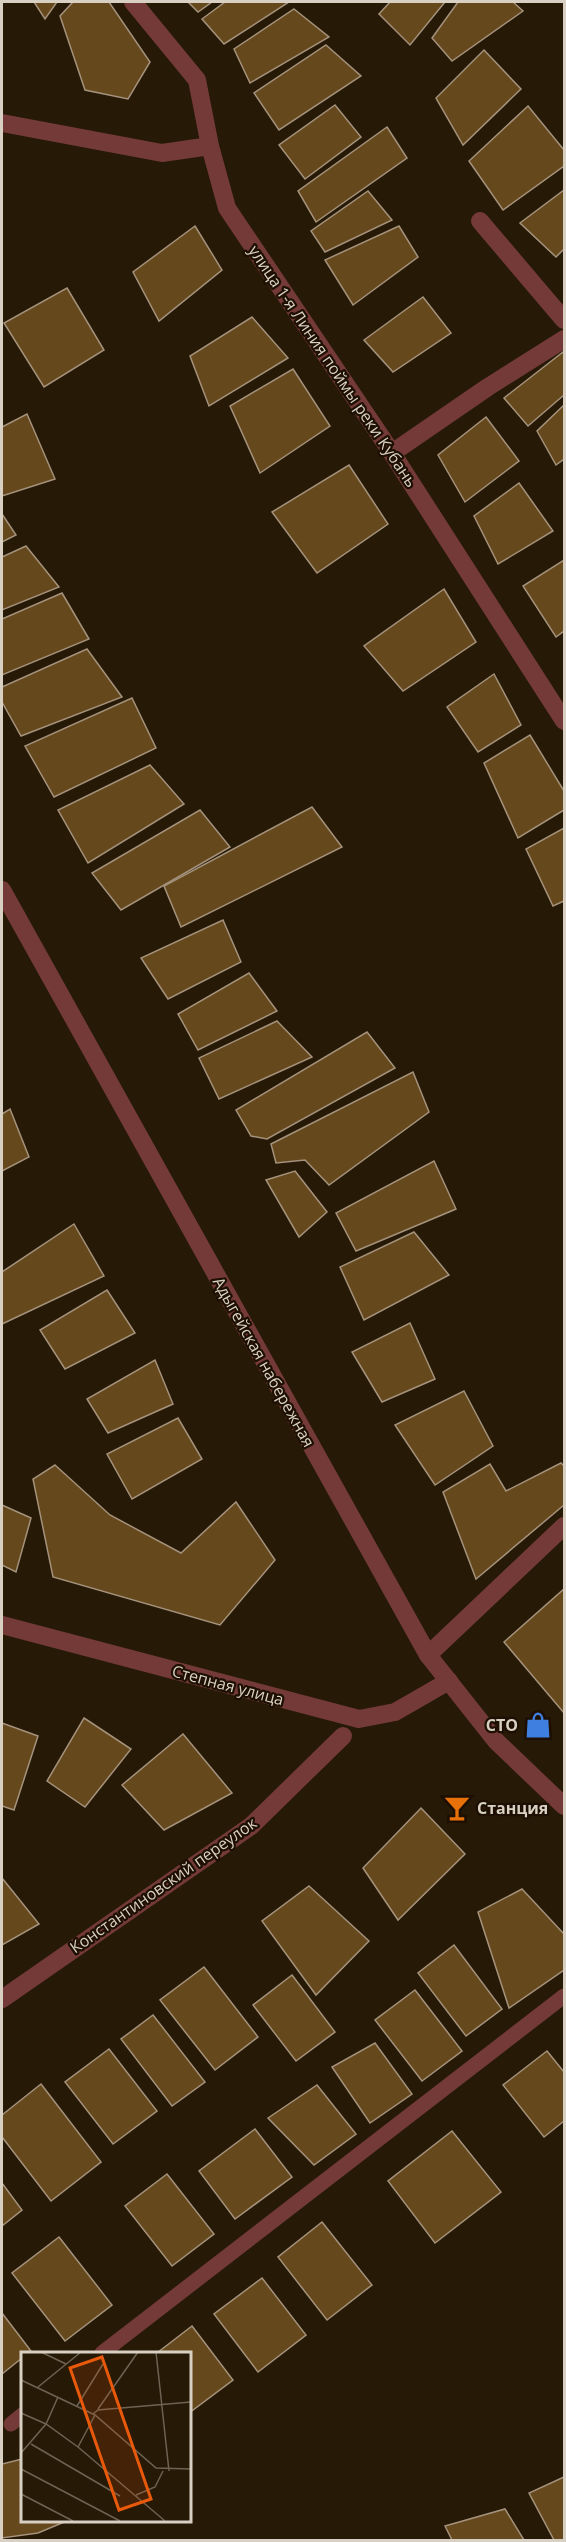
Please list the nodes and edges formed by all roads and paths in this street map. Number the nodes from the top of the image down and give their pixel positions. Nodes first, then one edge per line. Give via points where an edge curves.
1 (133, 2) edge
2 (2, 123) edge
3 (210, 146) junction
4 (480, 221) dead end
5 (564, 320) edge
6 (564, 339) edge
7 (392, 453) junction
8 (564, 721) edge
9 (2, 890) edge
10 (564, 1526) edge
11 (2, 1625) edge
12 (428, 1655) junction
13 (449, 1681) junction
14 (343, 1737) dead end
15 (564, 1806) edge
16 (564, 1996) edge
17 (2, 1999) edge
18 (103, 2352) edge

1 - 3 street, улица 1-я Линия поймы реки Кубань via 197,80
2 - 3 street via 162,153
3 - 7 street, улица 1-я Линия поймы реки Кубань via 227,208
4 - 5 street
6 - 7 street
7 - 8 street, улица 1-я Линия поймы реки Кубань
9 - 12 street, Адыгейская набережная
10 - 12 street
11 - 13 street, Степная улица via 360,1719 395,1712
12 - 13 street, Адыгейская набережная
13 - 15 street, Адыгейская набережная via 496,1741
14 - 17 street, Константиновский переулок via 251,1826
16 - 18 lane

